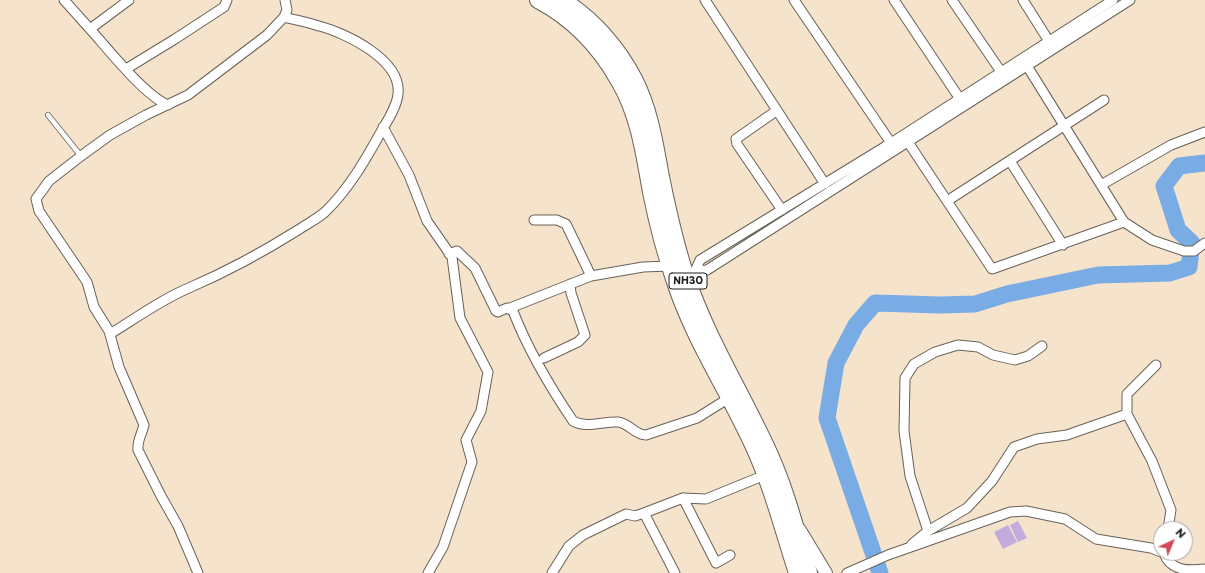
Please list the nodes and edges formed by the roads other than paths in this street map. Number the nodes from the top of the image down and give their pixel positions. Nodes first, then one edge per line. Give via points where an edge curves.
1 (64, 0) edge
2 (129, 0) edge
3 (227, 0) edge
4 (285, 0) edge
5 (538, 0) edge
6 (562, 0) edge
7 (705, 0) edge
8 (794, 0) edge
9 (894, 0) edge
10 (952, 0) edge
11 (1023, 0) edge
12 (1113, 0) edge
13 (1130, 0) edge
14 (1103, 7) edge
15 (284, 17) junction
16 (90, 29) junction
17 (1051, 45) junction
18 (1025, 62) junction
19 (126, 69) junction
20 (1003, 75) junction
21 (1104, 100) dead end
22 (961, 102) junction
23 (168, 105) junction
24 (776, 111) junction
25 (48, 115) dead end
26 (1065, 126) junction
27 (384, 127) junction
28 (1205, 132) edge
29 (906, 138) junction
30 (891, 143) junction
31 (81, 156) junction
32 (1010, 160) junction
33 (824, 184) junction
34 (1102, 185) junction
35 (947, 201) junction
36 (782, 210) junction
37 (534, 220) dead end
38 (1124, 222) junction
39 (1205, 243) edge
40 (1063, 245) junction
41 (449, 254) junction
42 (670, 266) junction
43 (591, 276) junction
44 (685, 277) junction
45 (570, 284) junction
46 (510, 308) junction
47 (110, 334) junction
48 (1042, 346) dead end
49 (544, 358) dead end
50 (1156, 365) dead end
51 (729, 398) junction
52 (1127, 414) junction
53 (766, 475) junction
54 (683, 498) junction
55 (784, 512) junction
56 (644, 513) junction
57 (1169, 521) edge
58 (928, 531) junction
59 (1153, 549) edge
60 (904, 550) junction
61 (730, 555) dead end
62 (1167, 561) edge
63 (1205, 569) edge
64 (851, 571) edge
65 (198, 573) edge
66 (428, 573) edge
67 (552, 573) edge
68 (674, 573) edge
69 (797, 573) edge
70 (809, 573) edge
71 (826, 573) edge

1 - 16 street
2 - 16 street
3 - 19 street via 224,7
4 - 15 street via 287,10
5 - 42 highway, NH30 via 564,16 595,46 609,64 629,101 642,144 651,193
6 - 44 highway, NH30 via 598,29 626,66 640,91 650,122 670,221
7 - 24 street
8 - 30 street
9 - 22 street
10 - 20 street
11 - 17 street
12 - 14 street
13 - 14 street
14 - 17 street
15 - 23 street via 267,35 188,95
15 - 27 street via 344,35 368,49 392,70 397,82 398,95
16 - 19 street
17 - 18 street
18 - 20 street
18 - 26 street
19 - 23 street via 160,102
20 - 22 street
21 - 26 street
22 - 29 street
23 - 31 street via 110,135
24 - 33 street
24 - 36 street via 736,139
25 - 31 lane
26 - 32 street
26 - 34 street
27 - 41 street via 409,175 427,221
27 - 47 street via 356,174 324,213 274,245 212,279 167,299
28 - 34 street via 1172,145
29 - 30 street
29 - 35 street
29 - 44 street via 707,270
30 - 33 street
31 - 47 street via 49,181 38,194 36,205 87,282 94,307
32 - 35 street
32 - 40 street
33 - 36 street
34 - 38 street
35 - 40 street via 992,269
36 - 44 street via 700,260
37 - 43 street via 557,220 566,224
38 - 39 street via 1152,240 1184,252 1194,252
38 - 40 street
41 - 46 street via 457,251 475,268 496,311
41 - 66 street via 452,257 460,318 484,362 488,379 481,411 466,440 472,462 443,547
42 - 43 street via 643,267
42 - 44 highway, NH30
43 - 45 street
44 - 51 highway, NH30 via 703,351
44 - 55 highway, NH30 via 703,323 771,457
45 - 46 street
45 - 49 street via 585,335 578,342
46 - 51 street via 523,337 554,391 573,421 577,423 625,423 641,435 646,435 698,418
47 - 65 street via 120,367 144,425 137,442 138,450 178,526
48 - 58 street via 1028,356 1015,360 993,355 978,347 958,345 936,352 914,364 905,378 904,431 910,476
50 - 52 street via 1127,394
51 - 53 highway, NH30
52 - 57 street via 1152,461 1171,510
52 - 58 street via 1067,435 1037,439 1014,447 992,481 967,508
53 - 54 street via 706,499
53 - 55 highway, NH30
54 - 56 street
54 - 61 street via 716,563
55 - 69 highway, NH30
55 - 70 highway, NH30
55 - 71 street
56 - 67 street via 635,516 626,514 583,535 569,546
56 - 68 street
58 - 60 street
59 - 60 street via 1096,539 1065,519 1026,511 1010,512
60 - 64 street
62 - 63 street via 1178,568

